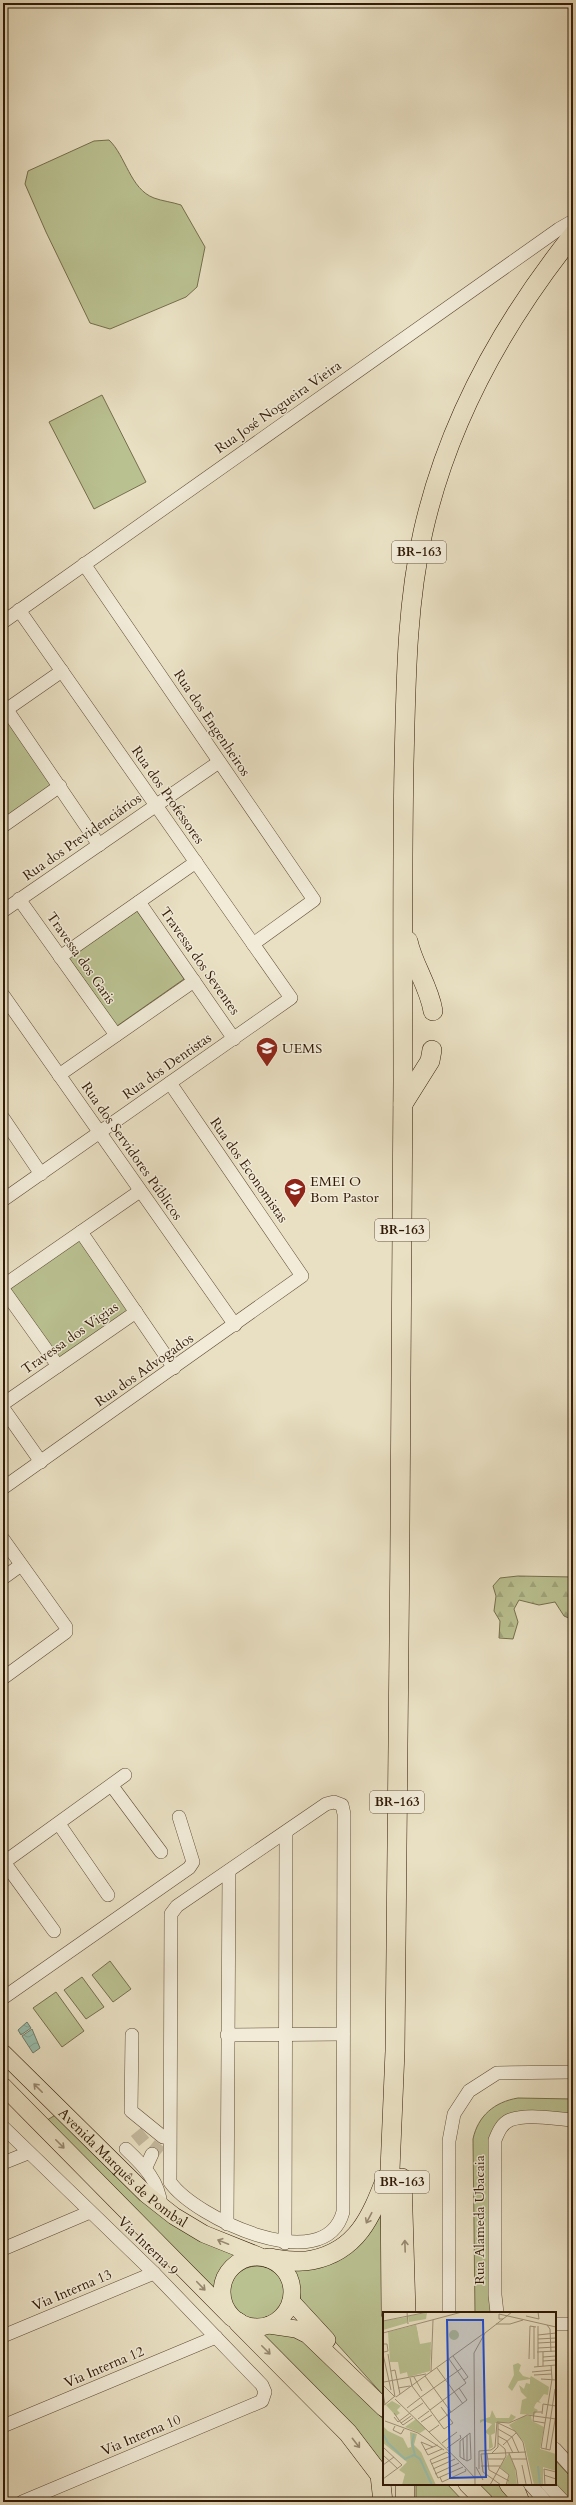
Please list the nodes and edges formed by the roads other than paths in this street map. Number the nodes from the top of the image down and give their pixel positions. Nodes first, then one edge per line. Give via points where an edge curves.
1 (573, 221) edge
2 (573, 235) edge
3 (84, 564) junction
4 (20, 610) junction
5 (3, 622) edge
6 (62, 671) junction
7 (5, 711) edge
8 (219, 762) junction
9 (60, 786) junction
10 (156, 805) junction
11 (3, 826) edge
12 (99, 845) junction
13 (196, 862) junction
14 (19, 899) junction
15 (139, 902) junction
16 (402, 906) junction
17 (3, 911) edge
18 (252, 944) junction
19 (60, 956) junction
20 (194, 981) junction
21 (4, 997) edge
22 (291, 998) joint
23 (433, 1012) dead end
24 (116, 1036) junction
25 (234, 1039) junction
26 (432, 1050) dead end
27 (59, 1075) junction
28 (170, 1084) junction
29 (403, 1104) junction
30 (3, 1118) edge
31 (99, 1133) junction
32 (41, 1174) junction
33 (140, 1191) junction
34 (3, 1200) edge
35 (81, 1232) junction
36 (302, 1276) joint
37 (3, 1287) edge
38 (136, 1312) junction
39 (235, 1325) junction
40 (58, 1366) junction
41 (174, 1368) junction
42 (3, 1404) edge
43 (3, 1408) edge
44 (41, 1462) junction
45 (3, 1488) edge
46 (3, 1539) edge
47 (21, 1565) junction
48 (3, 1578) edge
49 (3, 1678) edge
50 (126, 1775) dead end
51 (112, 1786) junction
52 (179, 1817) dead end
53 (59, 1824) junction
54 (286, 1834) junction
55 (161, 1852) dead end
56 (3, 1863) edge
57 (229, 1871) junction
58 (108, 1895) dead end
59 (54, 1932) dead end
60 (3, 1998) edge
61 (285, 2034) junction
62 (343, 2034) junction
63 (132, 2035) dead end
64 (227, 2035) junction
65 (395, 2051) junction
66 (3, 2053) edge
67 (573, 2072) edge
68 (3, 2086) edge
69 (58, 2108) junction
70 (34, 2117) junction
71 (573, 2120) edge
72 (3, 2127) edge
73 (146, 2132) dead end
74 (161, 2141) junction
75 (28, 2153) junction
76 (3, 2163) edge
77 (114, 2164) junction
78 (146, 2167) junction
79 (390, 2170) junction
80 (161, 2206) junction
81 (90, 2212) junction
82 (227, 2224) junction
83 (285, 2243) junction
84 (3, 2249) edge
85 (264, 2257) junction
86 (406, 2272) junction
87 (154, 2273) junction
88 (291, 2301) junction
89 (391, 2312) edge
90 (406, 2312) edge
91 (411, 2312) edge
92 (449, 2312) edge
93 (497, 2312) edge
94 (235, 2320) junction
95 (556, 2324) edge
96 (573, 2324) edge
97 (270, 2325) junction
98 (3, 2336) edge
99 (216, 2337) junction
100 (265, 2392) joint
101 (379, 2399) edge
102 (3, 2426) edge
103 (556, 2450) edge
104 (573, 2469) edge
105 (393, 2485) edge
106 (405, 2485) edge
107 (458, 2485) edge
108 (468, 2485) edge
109 (510, 2485) edge
110 (531, 2485) edge
111 (548, 2485) edge
112 (22, 2502) edge
113 (383, 2502) edge
114 (393, 2502) edge
115 (405, 2502) edge
116 (471, 2502) edge
117 (485, 2502) edge
118 (520, 2502) edge
119 (546, 2502) edge
120 (564, 2502) edge

1 - 3 street, Rua José Nogueira Vieira via 559,228
2 - 16 highway, BR-163 via 513,316 484,366 447,451 423,530 409,620 406,672
3 - 4 street, Rua José Nogueira Vieira
3 - 8 street, Rua dos Engenheiros
4 - 5 street, Rua José Nogueira Vieira
4 - 6 street, Rua dos Professores
6 - 7 street
6 - 10 street, Rua dos Professores
7 - 9 street
8 - 10 street, Rua dos Previdenciários
8 - 18 street, Rua dos Engenheiros via 314,900
9 - 11 street
9 - 12 street
10 - 12 street, Rua dos Previdenciários
10 - 13 street, Rua dos Professores
12 - 14 street, Rua dos Previdenciários
13 - 15 street
13 - 18 street, Rua dos Professores
14 - 17 street, Rua dos Previdenciários
14 - 19 street, Travessa dos Garis
15 - 19 street
15 - 20 street, Travessa dos Seventes
16 - 23 highway via 411,952 431,1000
16 - 29 highway, BR-163
18 - 22 street, Rua dos Professores
19 - 24 street, Travessa dos Garis
20 - 24 street
20 - 25 street, Travessa dos Seventes
21 - 27 street, Rua dos Servidores Públicos
22 - 25 street, Rua dos Dentistas
24 - 27 street
25 - 28 street, Rua dos Dentistas
26 - 29 highway via 430,1061
27 - 31 street, Rua dos Servidores Públicos
28 - 31 street, Rua dos Dentistas
28 - 36 street, Rua dos Economistas
29 - 65 highway, BR-163
30 - 32 street
31 - 32 street, Rua dos Dentistas
31 - 33 street, Rua dos Servidores Públicos
32 - 34 street, Rua dos Dentistas
33 - 35 street
33 - 39 street, Rua dos Servidores Públicos
35 - 37 street
35 - 38 street
36 - 39 street, Rua dos Advogados
37 - 40 street
38 - 40 street, Travessa dos Vigias
38 - 41 street
39 - 41 street, Rua dos Advogados
40 - 42 street, Travessa dos Vigias
41 - 44 street, Rua dos Advogados
43 - 44 street
44 - 45 street, Rua dos Advogados
46 - 47 street
47 - 48 street
47 - 49 street via 66,1627 64,1636
50 - 51 street
51 - 53 street
51 - 55 street
52 - 60 street via 193,1862 189,1868
53 - 56 street
53 - 58 street
54 - 57 street
54 - 61 street
54 - 62 street via 326,1804 334,1802 342,1805
56 - 59 street
57 - 64 street
57 - 74 street via 177,1906 171,1914
61 - 62 street
61 - 64 street
61 - 83 street
62 - 83 street via 343,2212 340,2223 332,2232 314,2240
63 - 74 street via 131,2111
64 - 82 street
65 - 79 highway, BR-163
86 -> 65 highway, BR-163 via 400,2096
69 -> 66 main road, Avenida Marquês de Pombal
67 - 92 street via 497,2073 469,2091 454,2114 449,2140
68 - 70 main road, Avenida Marquês de Pombal
69 - 70 main road via 47,2117
69 - 77 main road, Avenida Marquês de Pombal
70 -> 94 main road, Avenida Marquês de Pombal
71 - 93 street, Rua Alameda Ubacaia via 525,2118 509,2121 500,2128 495,2140
72 - 75 street, Via Interna 9
73 - 74 street
74 - 78 street
74 - 82 street via 170,2182 176,2191
75 - 76 street
75 - 81 street, Via Interna 9
77 - 78 street via 131,2145
77 - 80 main road, Avenida Marquês de Pombal
78 - 80 street via 155,2182
79 -> 85 highway via 364,2228 344,2246 312,2260
79 - 89 highway, BR-163
85 -> 80 main road, Avenida Marquês de Pombal via 204,2234
81 - 84 street
81 - 87 street, Via Interna 9
82 - 83 street
85 - 88 main road via 280,2265 288,2275 292,2288
85 - 94 main road via 242,2259 228,2270 221,2286 223,2303
86 - 90 highway, BR-163
86 - 91 highway
87 - 98 street, Via Interna 13
87 - 99 street, Via Interna 9
88 - 97 main road via 287,2311
88 - 101 main road
94 - 97 main road via 254,2327
94 -> 113 highway via 348,2433 380,2475
95 - 96 street
97 - 101 main road via 296,2329 308,2335
99 - 100 street, Via Interna 9 via 262,2385
99 - 102 street, Via Interna 12
100 - 112 street, Via Interna 10 via 262,2401
103 - 104 street
105 - 114 highway
106 - 115 highway
107 - 116 main road
108 - 117 main road
109 - 118 highway
110 - 119 street
111 - 120 street

